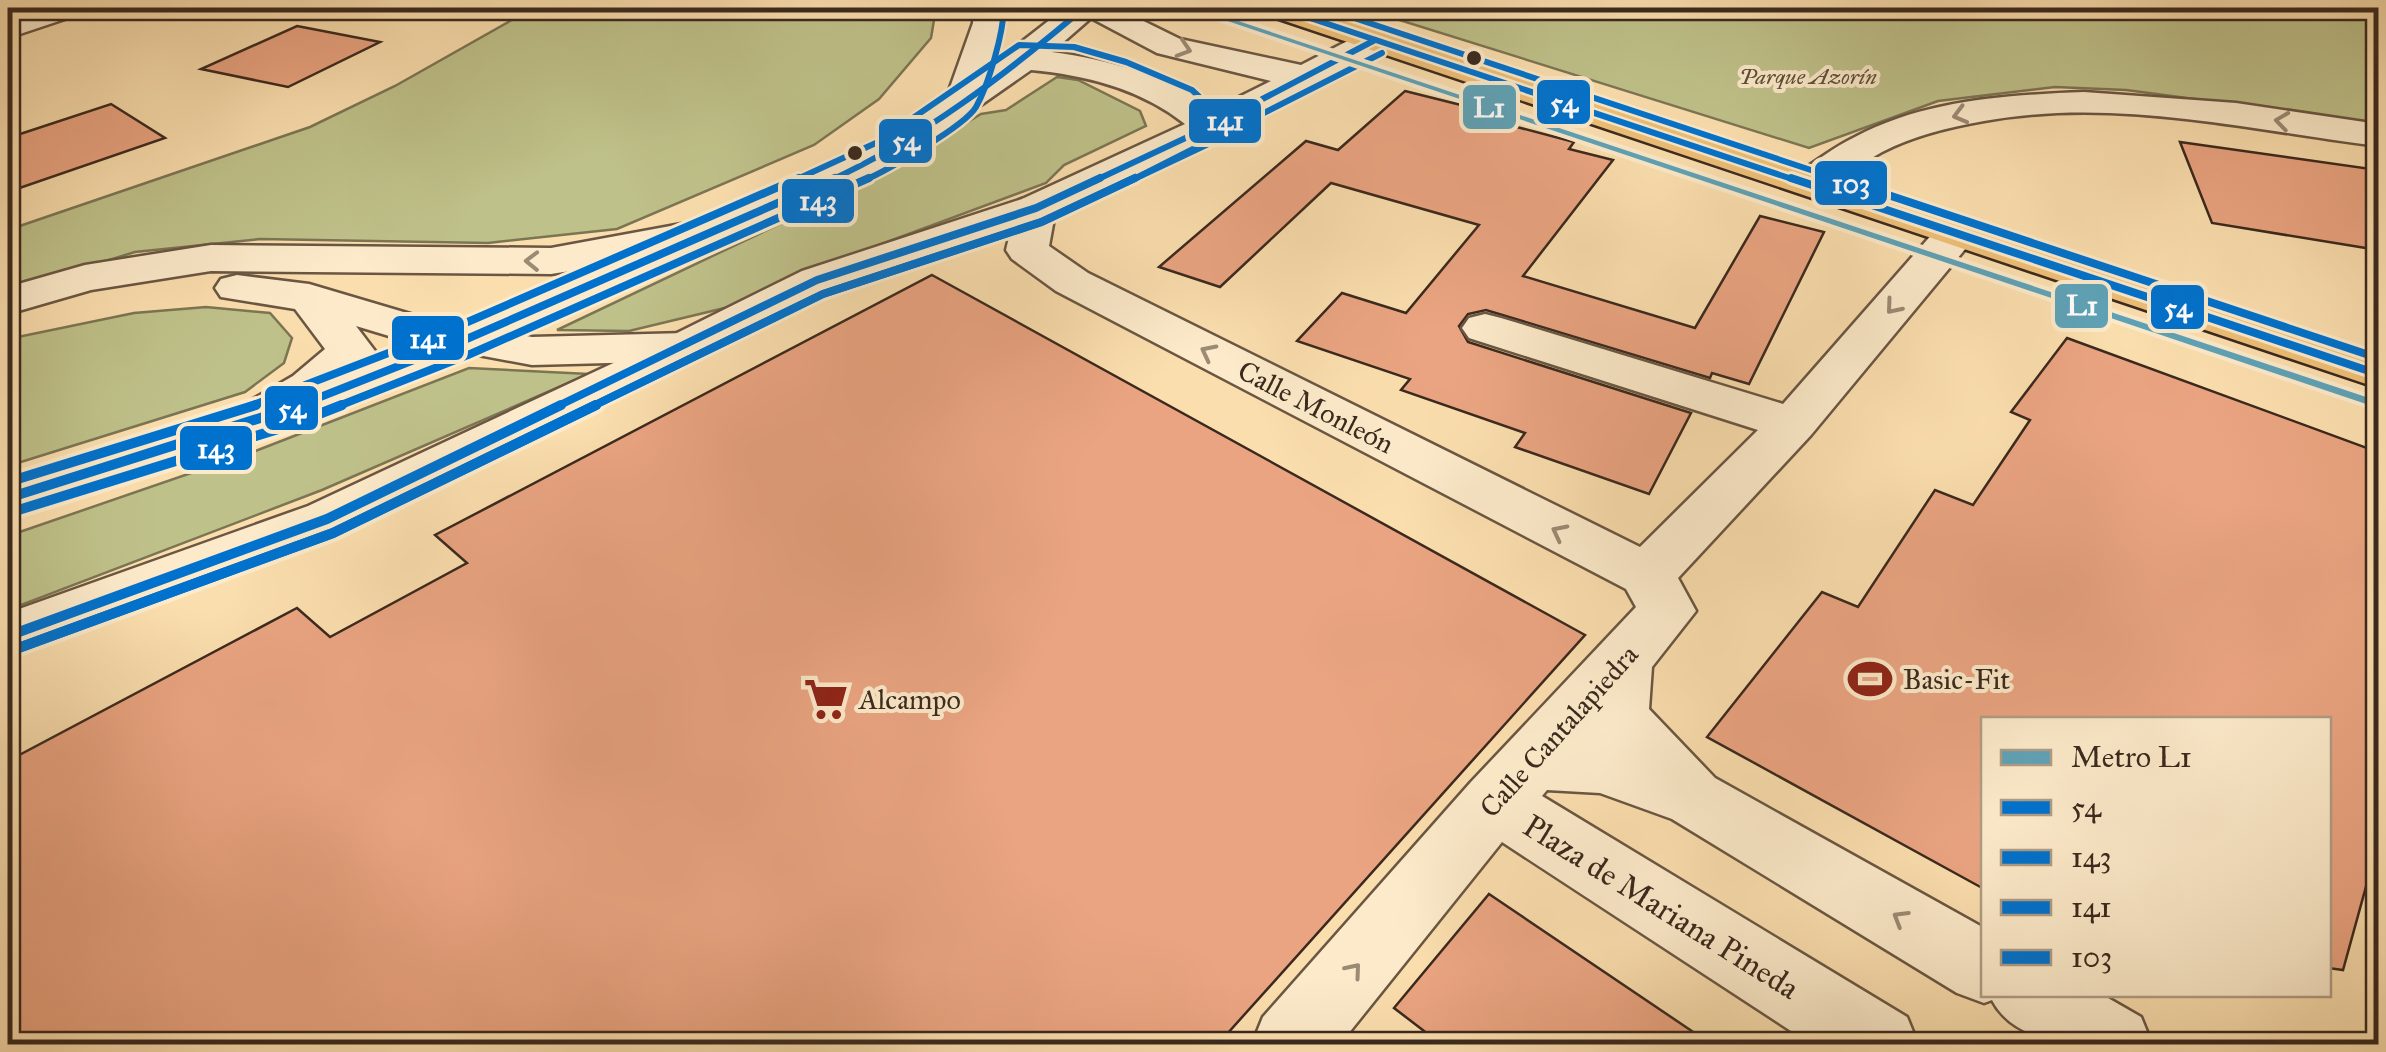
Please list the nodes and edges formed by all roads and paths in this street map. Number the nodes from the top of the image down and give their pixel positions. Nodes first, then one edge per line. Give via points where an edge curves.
1 (66, 8) edge
2 (990, 8) edge
3 (1084, 8) edge
4 (1097, 8) edge
5 (1278, 8) edge
6 (8, 28) edge
7 (1375, 40) junction
8 (1024, 58) junction
9 (1303, 76) junction
10 (962, 102) junction
11 (1211, 126) junction
12 (2378, 134) edge
13 (1809, 183) junction
14 (1036, 208) junction
15 (731, 226) junction
16 (1956, 233) junction
17 (309, 297) junction
18 (8, 300) edge
19 (8, 320) edge
20 (1485, 328) dead end
21 (462, 341) junction
22 (686, 348) junction
23 (2378, 374) edge
24 (250, 422) junction
25 (1793, 424) junction
26 (8, 498) edge
27 (1647, 575) junction
28 (8, 636) edge
29 (1622, 662) junction
30 (1514, 782) junction
31 (1696, 798) junction
32 (1981, 966) edge
33 (2033, 997) edge
34 (1291, 1044) edge
35 (1879, 1044) edge
36 (2113, 1044) edge

1 - 6 street
2 - 10 street
3 - 8 street
4 -> 9 street via 1121,28 1191,52
5 - 7 main road
7 - 9 street
7 - 13 main road
8 - 10 street
8 - 11 street via 1120,76 1185,103
9 - 11 street
10 - 15 street via 884,155
11 - 14 street
12 -> 13 street via 2156,104 2065,100 1975,111 1895,134 1834,162
13 - 16 main road
14 - 22 street via 817,280
27 -> 14 street, Calle Monleón via 1072,282 1028,250
15 -> 18 street via 552,262 211,258 85,278
15 - 21 street
16 - 23 main road
16 -> 25 street
17 - 19 street via 217,286 114,295
17 - 21 street
17 - 24 street via 351,351 310,386
20 - 25 street
21 - 22 street via 532,351
21 - 24 street
22 - 28 street via 327,518
24 - 26 street
25 - 27 street
27 - 29 street, Calle Cantalapiedra via 1666,612
29 - 30 street, Calle Cantalapiedra
29 - 31 street via 1617,717
30 - 31 street via 1602,766
34 -> 30 street, Calle Cantalapiedra
30 - 35 street, Plaza de Mariana Pineda
32 -> 31 street
33 - 36 street

